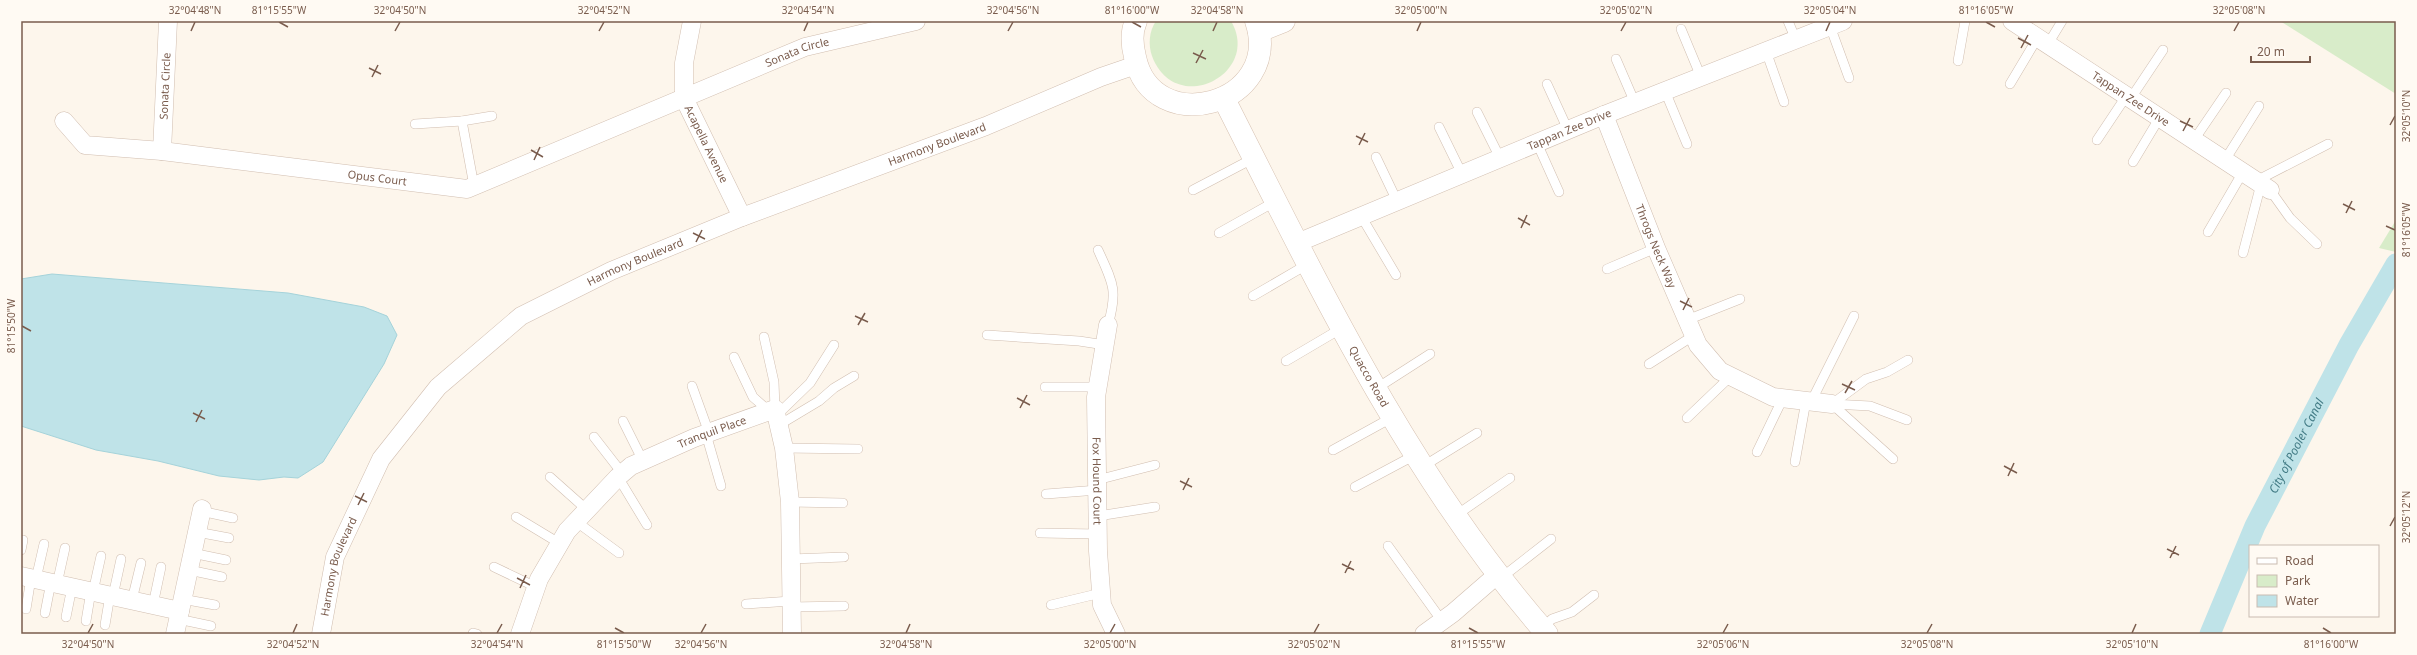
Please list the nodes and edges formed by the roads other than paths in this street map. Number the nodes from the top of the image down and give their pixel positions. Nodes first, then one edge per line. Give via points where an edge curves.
1 (168, 21) edge
2 (692, 21) edge
3 (916, 21) edge
4 (1136, 21) edge
5 (1284, 21) edge
6 (1788, 21) edge
7 (1965, 21) edge
8 (2012, 21) edge
9 (2062, 21) edge
10 (1837, 24) edge
11 (1257, 26) edge
12 (1681, 29) dead end
13 (1796, 40) junction
14 (2043, 40) junction
15 (2163, 50) dead end
16 (1766, 51) junction
17 (1616, 59) dead end
18 (1958, 60) dead end
19 (1136, 65) junction
20 (1701, 77) junction
21 (1849, 78) dead end
22 (1547, 84) dead end
23 (2010, 84) dead end
24 (1665, 91) junction
25 (2226, 93) dead end
26 (2129, 97) junction
27 (684, 98) junction
28 (1224, 99) junction
29 (1784, 102) dead end
30 (1635, 103) junction
31 (2259, 106) dead end
32 (1478, 112) dead end
33 (492, 116) dead end
34 (1604, 116) junction
35 (2160, 117) junction
36 (64, 121) dead end
37 (462, 121) junction
38 (415, 124) dead end
39 (1439, 127) dead end
40 (1568, 130) junction
41 (2097, 140) dead end
42 (2194, 140) junction
43 (1537, 143) junction
44 (1687, 144) dead end
45 (2328, 144) dead end
46 (162, 151) junction
47 (1376, 156) dead end
48 (1254, 158) junction
49 (1500, 158) junction
50 (2225, 160) junction
51 (2133, 162) dead end
52 (1462, 174) junction
53 (2258, 182) junction
54 (474, 186) junction
55 (1193, 190) dead end
56 (1559, 192) dead end
57 (1276, 201) junction
58 (1397, 201) junction
59 (1361, 216) junction
60 (742, 217) junction
61 (2208, 232) dead end
62 (1219, 233) dead end
63 (1297, 242) junction
64 (2316, 244) dead end
65 (1656, 248) junction
66 (1098, 250) dead end
67 (2243, 253) dead end
68 (1308, 264) junction
69 (1608, 269) dead end
70 (1396, 275) dead end
71 (1253, 296) dead end
72 (1740, 299) dead end
73 (1854, 316) dead end
74 (1108, 325) joint
75 (1343, 327) junction
76 (1690, 328) junction
77 (988, 335) dead end
78 (764, 337) dead end
79 (834, 345) dead end
80 (1105, 345) junction
81 (1430, 354) dead end
82 (734, 357) dead end
83 (1908, 360) dead end
84 (1286, 361) dead end
85 (1649, 364) dead end
86 (854, 376) dead end
87 (1730, 377) junction
88 (692, 386) dead end
89 (1044, 387) dead end
90 (1098, 387) junction
91 (1377, 388) junction
92 (1783, 398) junction
93 (1809, 401) junction
94 (1832, 404) junction
95 (775, 415) junction
96 (1393, 417) junction
97 (1687, 418) dead end
98 (1907, 420) dead end
99 (623, 421) dead end
100 (708, 433) junction
101 (1477, 433) dead end
102 (594, 437) dead end
103 (784, 448) junction
104 (858, 449) dead end
105 (1333, 450) dead end
106 (1757, 452) dead end
107 (1893, 459) dead end
108 (643, 461) junction
109 (1418, 461) junction
110 (1795, 462) dead end
111 (1155, 465) dead end
112 (620, 475) junction
113 (550, 477) dead end
114 (1510, 478) dead end
115 (1098, 485) junction
116 (722, 486) dead end
117 (1355, 487) dead end
118 (1046, 494) dead end
119 (790, 502) junction
120 (843, 504) dead end
121 (1155, 507) dead end
122 (202, 510) joint
123 (580, 515) junction
124 (1098, 516) junction
125 (1455, 516) junction
126 (516, 517) dead end
127 (233, 518) dead end
128 (647, 525) dead end
129 (197, 532) junction
130 (1040, 533) dead end
131 (1098, 534) junction
132 (230, 538) dead end
133 (1551, 539) dead end
134 (23, 540) dead end
135 (559, 543) junction
136 (44, 544) dead end
137 (1388, 546) dead end
138 (65, 548) dead end
139 (21, 550) edge
140 (619, 553) dead end
141 (101, 556) dead end
142 (844, 557) dead end
143 (121, 559) dead end
144 (791, 559) junction
145 (226, 560) dead end
146 (191, 562) junction
147 (141, 563) dead end
148 (161, 567) dead end
149 (494, 567) dead end
150 (1499, 576) junction
151 (222, 577) dead end
152 (45, 581) edge
153 (536, 587) junction
154 (1102, 593) junction
155 (102, 594) junction
156 (1594, 595) dead end
157 (132, 600) junction
158 (746, 604) dead end
159 (791, 604) junction
160 (152, 605) junction
161 (215, 605) dead end
162 (1052, 605) dead end
163 (844, 606) dead end
164 (26, 609) dead end
165 (45, 613) dead end
166 (179, 616) edge
167 (66, 617) dead end
168 (86, 621) dead end
169 (1442, 621) junction
170 (105, 625) dead end
171 (211, 626) dead end
172 (1544, 631) edge
173 (321, 634) edge
174 (520, 634) edge
175 (792, 634) edge
176 (1116, 634) edge
177 (1424, 634) edge

1 - 46 street, Sonata Circle
2 - 27 street, Acapella Avenue via 684,63
3 - 27 street, Sonata Circle via 805,47
4 - 19 street via 1132,44
5 - 11 street
6 - 13 lane
7 - 18 lane
8 - 14 street, Tappan Zee Drive
9 - 14 lane
10 - 13 street, Tappan Zee Drive
10 - 21 lane
11 - 28 street via 1259,51 1253,71 1241,87
12 - 20 lane
13 - 16 street, Tappan Zee Drive
14 - 23 lane
14 - 26 street, Tappan Zee Drive
15 - 26 lane
16 - 20 street, Tappan Zee Drive
16 - 29 lane
17 - 30 lane
19 - 28 street via 1147,83 1163,97 1183,104 1204,105
19 - 60 street, Harmony Boulevard via 1101,77 986,126
20 - 24 street, Tappan Zee Drive
22 - 40 lane
24 - 30 street, Tappan Zee Drive
24 - 44 lane
25 - 42 lane
26 - 35 street, Tappan Zee Drive
26 - 41 lane
27 - 54 street, Opus Court
27 - 60 street, Acapella Avenue
28 - 48 street, Quacco Road
30 - 34 street, Tappan Zee Drive
31 - 50 lane
32 - 49 lane
33 - 37 lane
34 - 40 street, Tappan Zee Drive
34 - 65 street, Throgs Neck Way
35 - 42 street, Tappan Zee Drive
35 - 51 lane
36 - 46 street, Opus Court via 85,145
37 - 38 lane
37 - 54 lane
39 - 52 lane
40 - 43 street, Tappan Zee Drive
42 - 50 street, Tappan Zee Drive
43 - 49 street, Tappan Zee Drive
43 - 56 lane
45 - 53 lane
46 - 54 street, Opus Court via 435,186 467,189
47 - 58 lane
48 - 55 lane
48 - 57 street, Quacco Road
49 - 52 street, Tappan Zee Drive
50 - 53 street, Tappan Zee Drive
52 - 58 street, Tappan Zee Drive
53 - 61 lane
53 - 64 lane
53 - 67 lane
57 - 62 lane
57 - 63 street, Quacco Road
58 - 59 street, Tappan Zee Drive
59 - 63 street, Tappan Zee Drive
59 - 70 lane
60 - 173 street, Harmony Boulevard via 611,271 521,316 438,387 381,459 341,543 335,557
63 - 68 street, Quacco Road
65 - 69 lane
65 - 76 street, Throgs Neck Way
66 - 74 lane via 1113,282 1114,302
68 - 71 lane
68 - 75 street, Quacco Road
72 - 76 lane
73 - 93 lane
74 - 80 street, Fox Hound Court
75 - 84 lane
75 - 91 street, Quacco Road
76 - 85 lane
76 - 87 street, Throgs Neck Way via 1720,371
77 - 80 lane
78 - 95 lane via 774,382
79 - 95 lane via 810,383
80 - 90 street, Fox Hound Court
81 - 91 lane
82 - 95 lane via 753,398
83 - 94 lane via 1887,372 1866,379
86 - 95 lane via 819,401
87 - 92 street, Throgs Neck Way via 1773,397
87 - 97 lane
88 - 100 lane
89 - 90 lane
90 - 115 street, Fox Hound Court
91 - 96 street, Quacco Road
92 - 93 street, Throgs Neck Way
92 - 106 lane
93 - 94 street, Throgs Neck Way
93 - 110 lane
94 - 98 lane via 1870,406
94 - 107 lane
95 - 100 street, Tranquil Place
95 - 103 street
96 - 105 lane
96 - 109 street, Quacco Road
99 - 108 lane
100 - 108 street, Tranquil Place
100 - 116 lane
101 - 109 lane
102 - 112 lane
103 - 104 lane
103 - 119 street
108 - 112 street, Tranquil Place
109 - 117 lane
109 - 125 street, Quacco Road
111 - 115 lane
112 - 123 street, Tranquil Place
112 - 128 lane
113 - 123 lane
114 - 125 lane
115 - 118 lane
115 - 124 street, Fox Hound Court
119 - 120 lane
119 - 144 street
121 - 124 lane
122 - 127 lane
122 - 129 street
123 - 135 street, Tranquil Place
123 - 140 lane
124 - 131 street, Fox Hound Court
125 - 150 street, Quacco Road
126 - 135 lane
129 - 132 lane
129 - 146 street
130 - 131 lane
131 - 154 street, Fox Hound Court
133 - 150 lane
134 - 139 lane
135 - 153 street, Tranquil Place
136 - 152 lane
137 - 169 lane
138 - 152 lane
141 - 155 lane
142 - 144 lane
143 - 155 lane
144 - 159 street
145 - 146 lane
146 - 151 lane
146 - 166 street
147 - 157 lane
148 - 160 lane
149 - 153 lane
150 - 169 street
150 - 172 street, Quacco Road
152 - 155 street
152 - 164 lane
152 - 165 lane
152 - 167 lane
153 - 174 street, Tranquil Place
154 - 162 lane
154 - 176 street, Fox Hound Court via 1102,605
155 - 157 street
155 - 168 lane
155 - 170 lane
156 - 172 lane via 1572,612 1552,619
157 - 160 street
158 - 159 lane
159 - 163 lane
159 - 175 street
160 - 166 street
161 - 166 lane
166 - 171 lane
169 - 177 street

